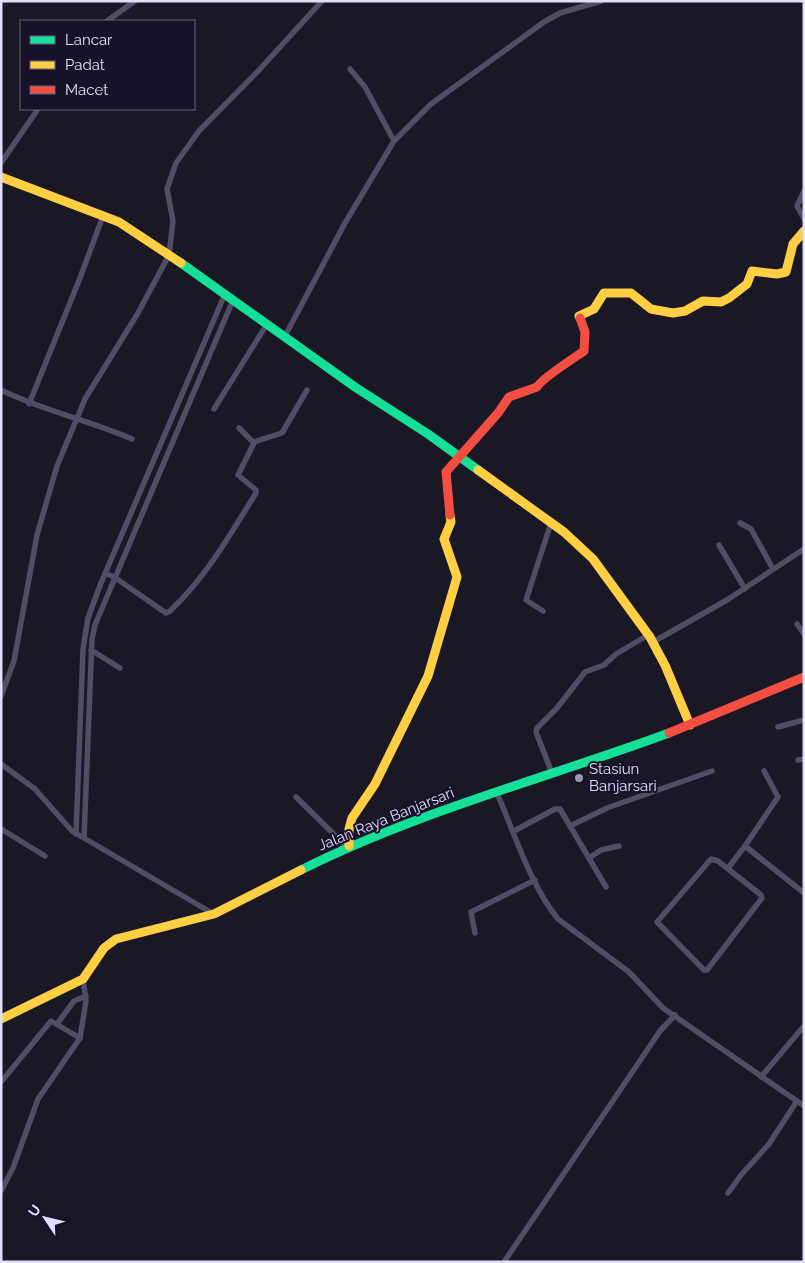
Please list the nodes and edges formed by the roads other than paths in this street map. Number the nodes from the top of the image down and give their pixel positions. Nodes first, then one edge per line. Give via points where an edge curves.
1 (135, 1) edge
2 (322, 1) edge
3 (600, 1) edge
4 (108, 20) edge
5 (350, 69) dead end
6 (37, 110) edge
7 (394, 141) junction
8 (1, 163) edge
9 (1, 177) edge
10 (804, 190) edge
11 (103, 216) junction
12 (804, 218) edge
13 (804, 231) edge
14 (169, 255) junction
15 (229, 297) junction
16 (267, 324) junction
17 (285, 336) junction
18 (197, 373) junction
19 (1, 390) edge
20 (307, 390) dead end
21 (29, 404) junction
22 (214, 409) dead end
23 (77, 417) junction
24 (239, 428) dead end
25 (132, 439) dead end
26 (254, 442) junction
27 (162, 454) junction
28 (459, 457) junction
29 (551, 523) junction
30 (740, 523) dead end
31 (130, 527) junction
32 (719, 545) dead end
33 (804, 549) edge
34 (773, 569) junction
35 (109, 574) junction
36 (745, 589) junction
37 (99, 600) junction
38 (543, 611) dead end
39 (797, 624) dead end
40 (804, 634) edge
41 (88, 639) junction
42 (651, 639) junction
43 (91, 650) junction
44 (120, 668) dead end
45 (804, 677) edge
46 (1, 696) edge
47 (85, 698) junction
48 (804, 720) edge
49 (690, 725) junction
50 (778, 727) dead end
51 (1, 764) edge
52 (712, 771) dead end
53 (764, 771) dead end
54 (552, 773) junction
55 (496, 791) junction
56 (296, 796) dead end
57 (569, 825) junction
58 (1, 829) edge
59 (514, 831) junction
60 (80, 836) junction
61 (619, 846) dead end
62 (744, 846) junction
63 (348, 847) junction
64 (44, 856) dead end
65 (589, 858) junction
66 (728, 868) junction
67 (535, 880) junction
68 (606, 887) dead end
69 (804, 893) edge
70 (214, 914) junction
71 (475, 933) dead end
72 (83, 979) junction
73 (86, 996) junction
74 (675, 1014) junction
75 (1, 1019) edge
76 (55, 1023) junction
77 (804, 1026) edge
78 (80, 1038) junction
79 (761, 1078) junction
80 (1, 1082) edge
81 (797, 1101) junction
82 (804, 1106) edge
83 (1, 1191) edge
84 (728, 1194) dead end
85 (504, 1262) edge

1 - 4 street
2 - 14 street via 199,131 176,163 167,189 173,221
3 - 7 street via 560,14 523,36 431,104
5 - 7 street via 365,86
6 - 8 street
7 - 17 street
9 - 11 main road
10 - 12 street via 797,206
11 - 14 main road via 127,227
11 - 21 street
13 - 28 main road via 792,244 786,272 752,271 747,284 721,302 703,301 685,311 673,313 651,309 631,293 604,293 594,309 579,316 585,332 584,351 540,381 537,387 509,396
14 - 15 main road
14 - 23 street
15 - 16 main road
15 - 18 street
15 - 18 street
16 - 17 main road
16 - 22 street
17 - 28 main road
18 - 27 street
18 - 27 street
19 - 21 street
20 - 26 street via 282,433
21 - 23 street
23 - 25 street
23 - 46 street via 57,466 40,522 14,661
24 - 26 street
26 - 35 street via 238,475 256,493 197,584 170,611 163,612
27 - 31 street
27 - 31 street
28 - 29 main road
28 - 63 main road via 446,472 451,522 444,539 456,577 428,676 375,784 352,818
29 - 38 street via 526,600
29 - 42 main road via 593,558
30 - 34 street via 751,529
31 - 35 street
31 - 35 street
32 - 36 street
33 - 34 street
34 - 36 street
35 - 37 street
35 - 37 street
36 - 42 street
37 - 41 street
37 - 41 street via 95,625
39 - 40 street
41 - 43 street
41 - 47 street
42 - 49 main road
42 - 54 street via 616,654 604,665 588,669 537,728
43 - 44 street
43 - 47 street
45 - 49 main road, Jalan Raya Banjarsari
47 - 60 street
47 - 60 street
48 - 50 street
49 - 54 main road, Jalan Raya Banjarsari
51 - 60 street via 35,788 63,824
52 - 57 street
53 - 62 street via 778,797
54 - 55 main road, Jalan Raya Banjarsari
55 - 59 street
55 - 63 main road, Jalan Raya Banjarsari
56 - 63 street
57 - 59 street via 560,810 554,809
57 - 65 street
58 - 64 street
59 - 67 street
60 - 70 street
61 - 65 street via 601,850
62 - 66 street
62 - 69 street
63 - 70 main road, Jalan Raya Banjarsari
65 - 68 street
66 - 66 street via 711,859 657,920 658,925 704,970 762,898
67 - 71 street via 471,912
67 - 74 street via 558,918 628,972 652,998
70 - 72 main road, Jalan Raya Banjarsari via 116,939 104,948
72 - 73 street
72 - 75 main road, Jalan Raya Banjarsari
73 - 76 street via 74,1001
73 - 78 street
74 - 79 street
74 - 85 street via 660,1031
76 - 78 street
76 - 80 street
77 - 79 street
78 - 83 street via 38,1098 13,1168
79 - 81 street
81 - 82 street
81 - 84 street via 764,1151

